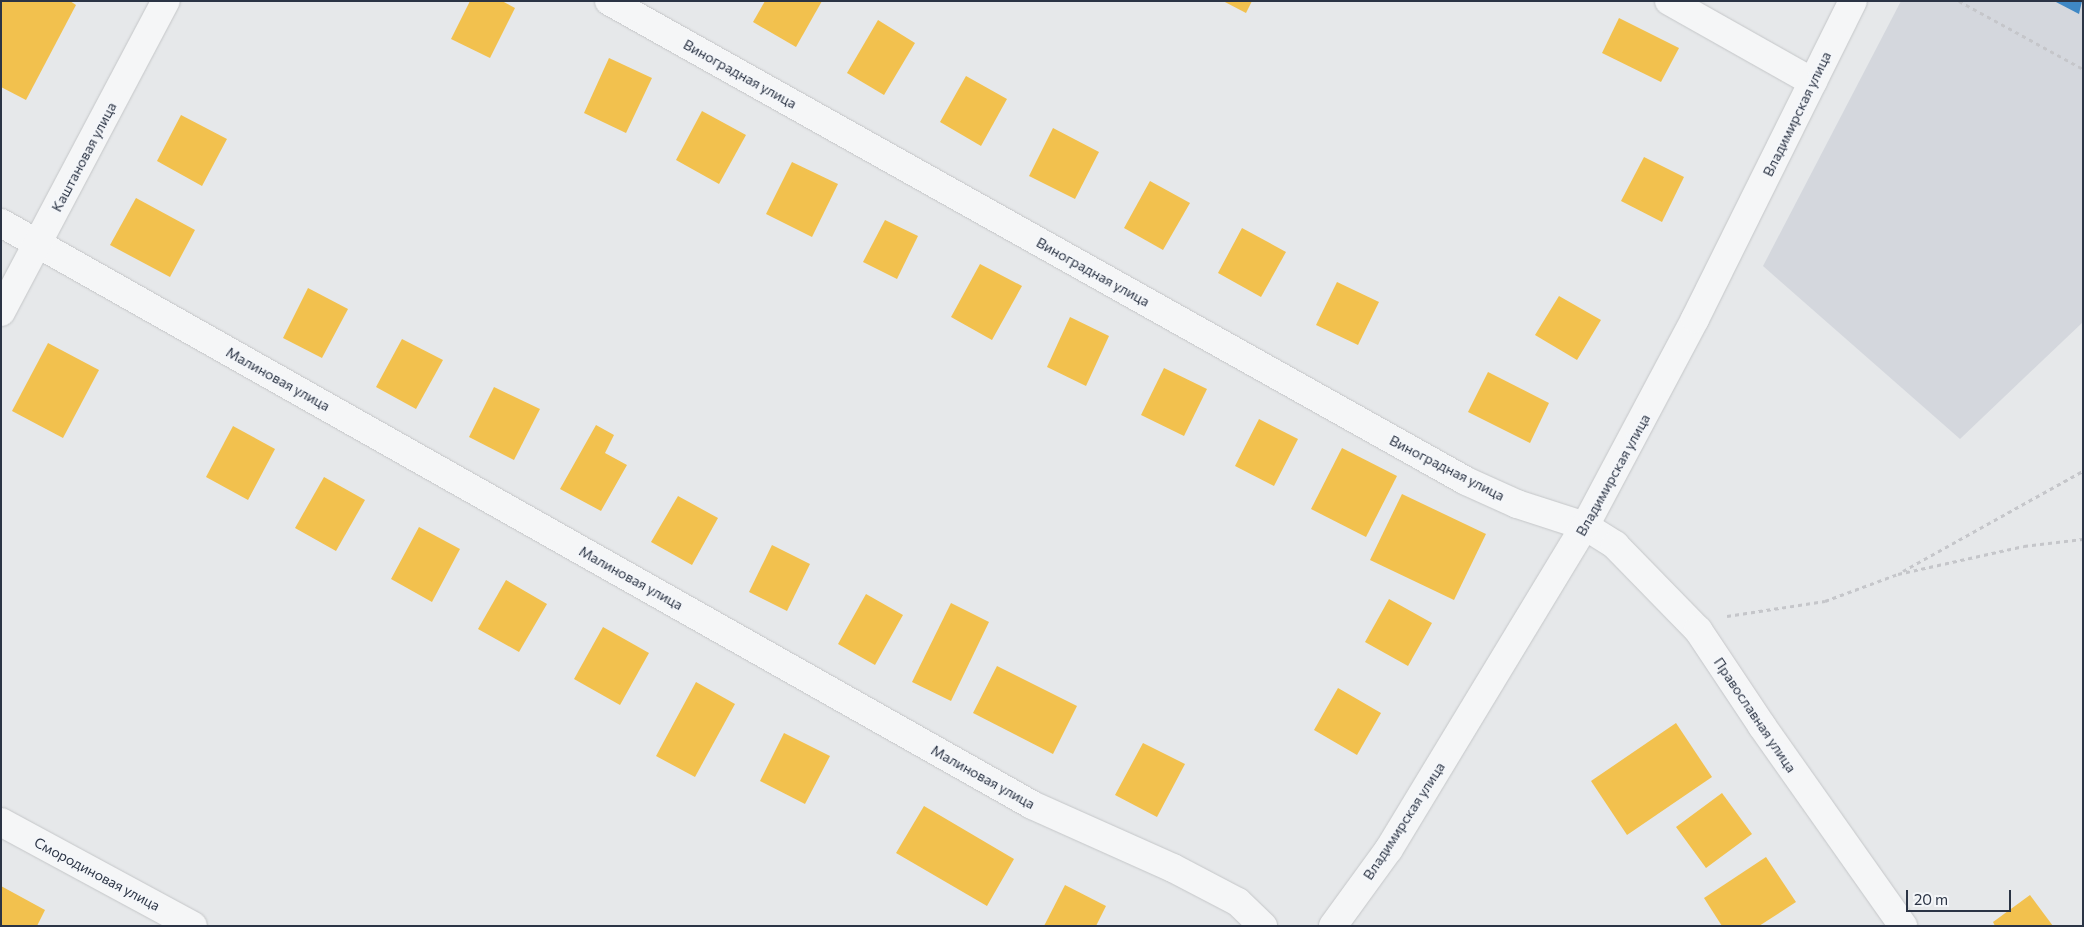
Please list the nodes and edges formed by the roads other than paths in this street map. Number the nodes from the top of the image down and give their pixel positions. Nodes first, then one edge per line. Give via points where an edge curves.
1 (166, 1) edge
2 (609, 1) edge
3 (1669, 1) edge
4 (1854, 1) edge
5 (1813, 82) junction
6 (1, 223) edge
7 (38, 243) junction
8 (1, 312) edge
9 (1585, 526) junction
10 (1, 822) edge
11 (193, 926) edge
12 (1263, 926) edge
13 (1333, 926) edge
14 (1903, 926) edge

1 - 7 street, Каштановая улица
2 - 9 street, Виноградная улица via 1466,481 1517,504
3 - 5 street
4 - 5 street, Владимирская улица
5 - 9 street, Владимирская улица via 1690,328
6 - 7 street, Малиновая улица
7 - 8 street, Каштановая улица
7 - 12 street, Малиновая улица via 1032,806 1173,868 1238,902
9 - 13 street, Владимирская улица via 1389,849
9 - 14 street, Православная улица via 1615,545 1698,630
10 - 11 street, Смородиновая улица

